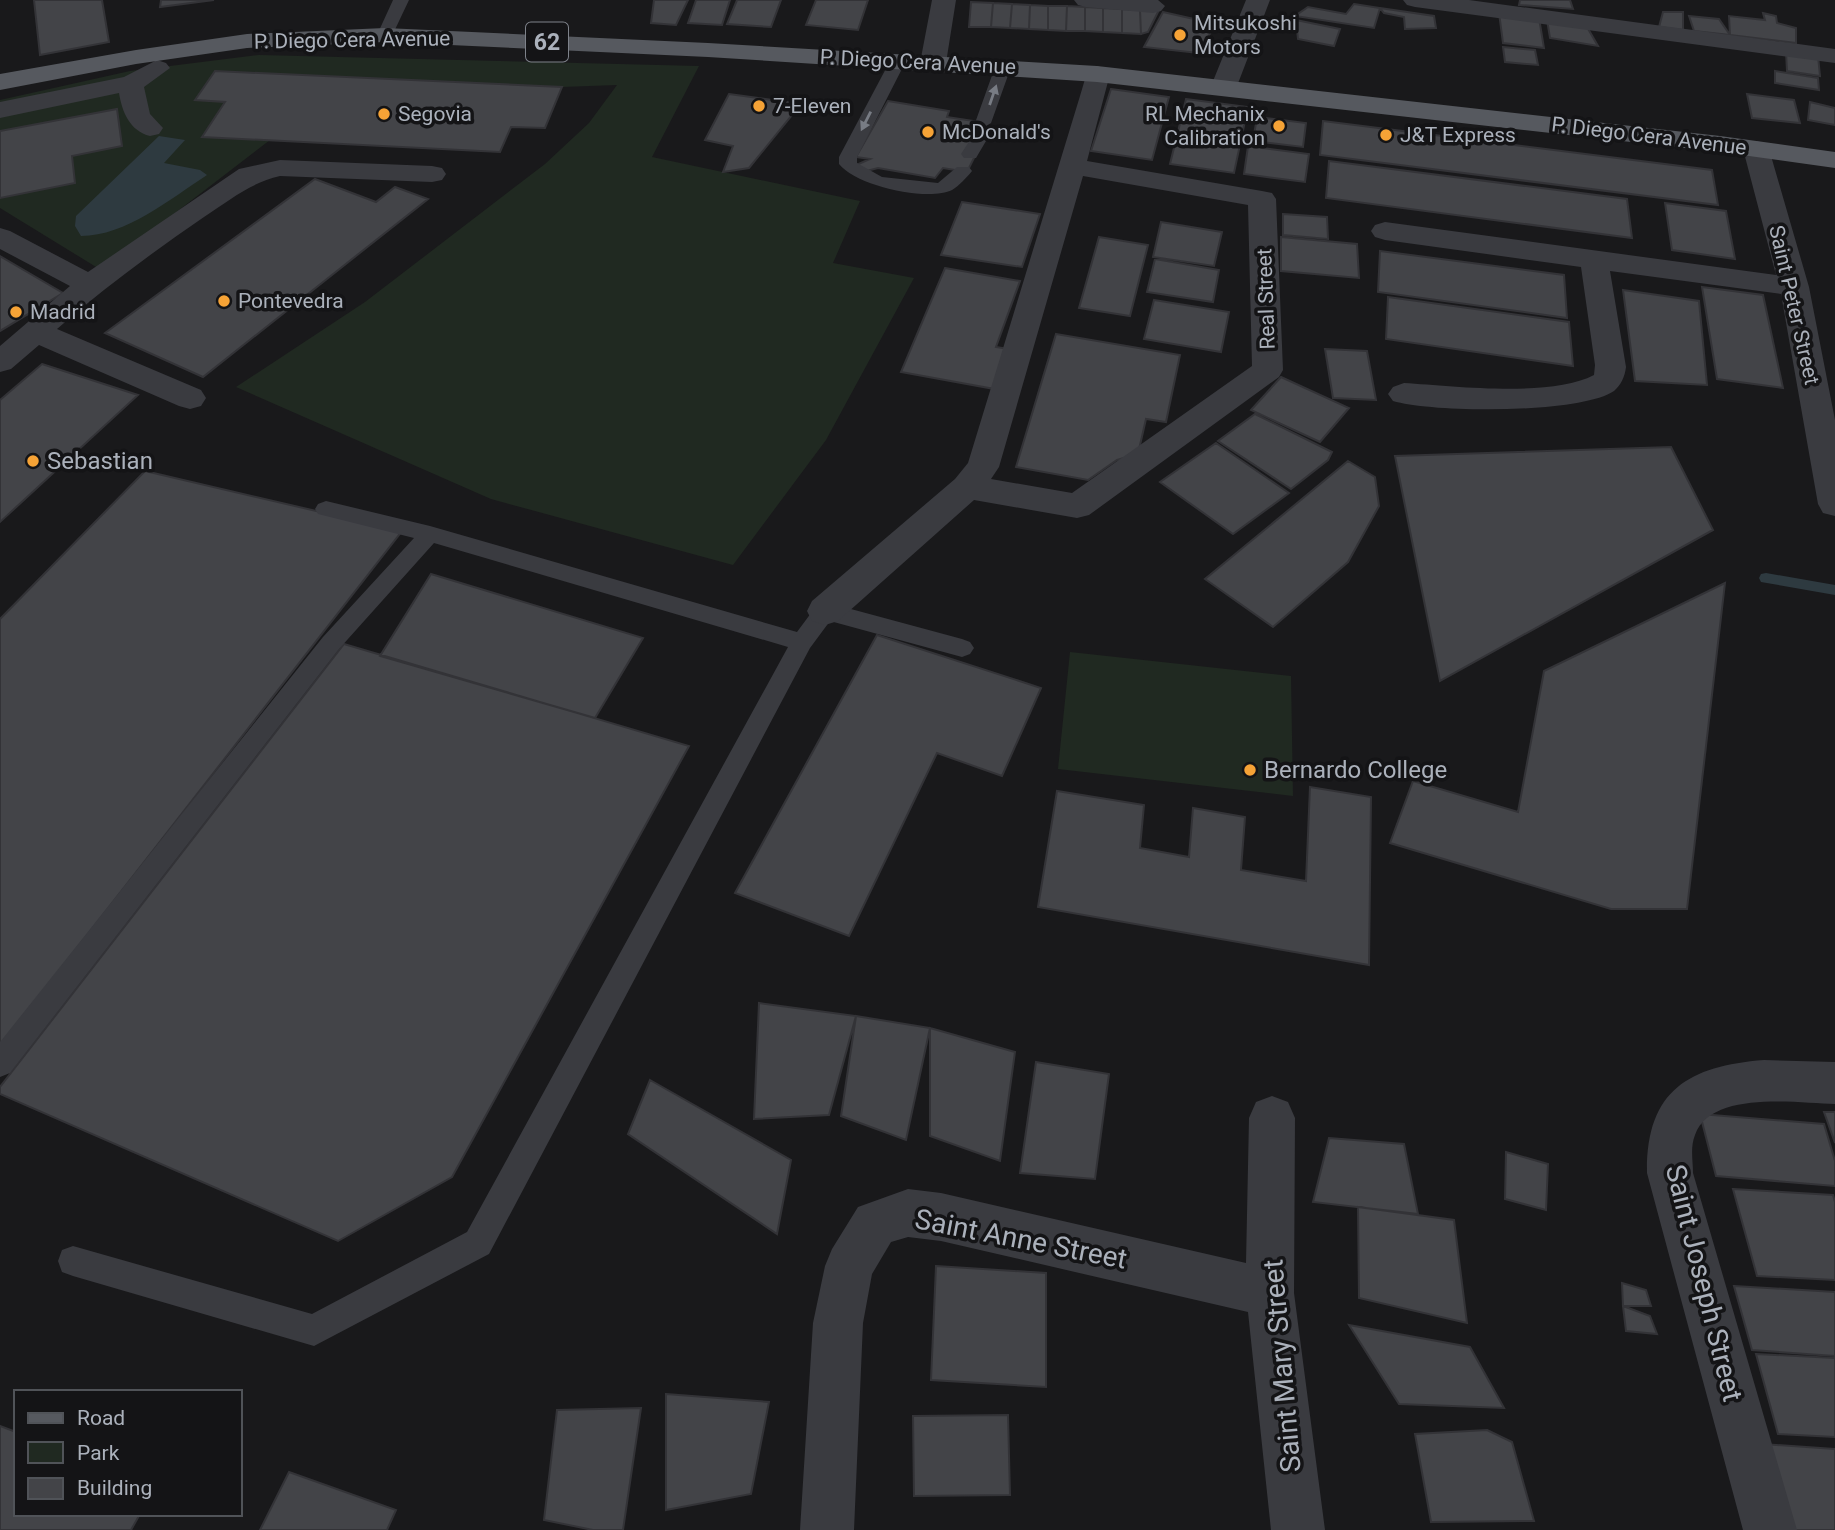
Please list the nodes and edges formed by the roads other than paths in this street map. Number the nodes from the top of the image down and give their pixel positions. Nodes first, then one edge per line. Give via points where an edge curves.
1 (401, 0) edge
2 (944, 0) edge
3 (1086, 0) edge
4 (1258, 0) edge
5 (1415, 0) edge
6 (1153, 6) dead end
7 (385, 35) junction
8 (1835, 56) edge
9 (898, 61) junction
10 (933, 62) junction
11 (1003, 67) junction
12 (157, 68) dead end
13 (1097, 74) junction
14 (0, 82) edge
15 (131, 84) junction
16 (1224, 86) junction
17 (0, 110) edge
18 (984, 123) dead end
19 (150, 128) dead end
20 (1756, 149) junction
21 (970, 156) dead end
22 (1835, 160) edge
23 (1072, 166) junction
24 (432, 174) dead end
25 (1385, 231) dead end
26 (0, 237) edge
27 (1594, 260) junction
28 (90, 285) junction
29 (1794, 287) junction
30 (37, 332) junction
31 (0, 362) edge
32 (1404, 394) dead end
33 (190, 398) dead end
34 (967, 487) junction
35 (1835, 504) edge
36 (326, 509) dead end
37 (430, 534) junction
38 (825, 611) junction
39 (802, 642) junction
40 (962, 648) dead end
41 (0, 1064) edge
42 (1835, 1083) edge
43 (1272, 1118) dead end
44 (73, 1261) dead end
45 (1269, 1293) junction
46 (827, 1530) edge
47 (1298, 1530) edge
48 (1770, 1530) edge

1 - 7 lane
2 - 10 street
3 - 6 street
4 - 16 street
5 - 8 street
7 - 9 main road, P. Diego Cera Avenue / 62
7 - 14 main road, P. Diego Cera Avenue / 62 via 247,41
9 - 10 main road, P. Diego Cera Avenue / 62
9 -> 21 lane via 848,156 854,172 869,180 938,188 946,186
10 - 11 main road, P. Diego Cera Avenue / 62
11 - 13 main road, P. Diego Cera Avenue / 62
18 -> 11 lane
12 - 15 street
13 - 16 main road, P. Diego Cera Avenue / 62
13 - 23 street
15 - 17 street
15 - 19 street via 137,118
16 - 20 main road, P. Diego Cera Avenue / 62
20 - 22 main road, P. Diego Cera Avenue / 62
20 - 29 street, Saint Peter Street
23 - 34 street via 982,467
23 - 34 street, Real Street via 1262,199 1268,370 1077,506
24 - 28 street via 280,168 249,175
25 - 27 street
26 - 28 street
27 - 29 street
27 - 32 street via 1611,372 1606,381 1580,394 1552,396
28 - 30 street
29 - 35 street, Saint Peter Street
30 - 31 street
30 - 33 street
34 - 38 street
36 - 37 lane
37 - 39 lane
37 - 41 lane via 331,643
38 - 39 lane
38 - 40 lane
39 - 44 lane via 478,1243 314,1330
42 - 48 street, Saint Joseph Street via 1739,1082 1709,1089 1685,1107 1671,1136 1670,1173
43 - 45 street, Saint Mary Street
45 - 46 street, Saint Anne Street via 941,1217 908,1213 875,1224 849,1266 838,1322
45 - 47 street, Saint Mary Street

